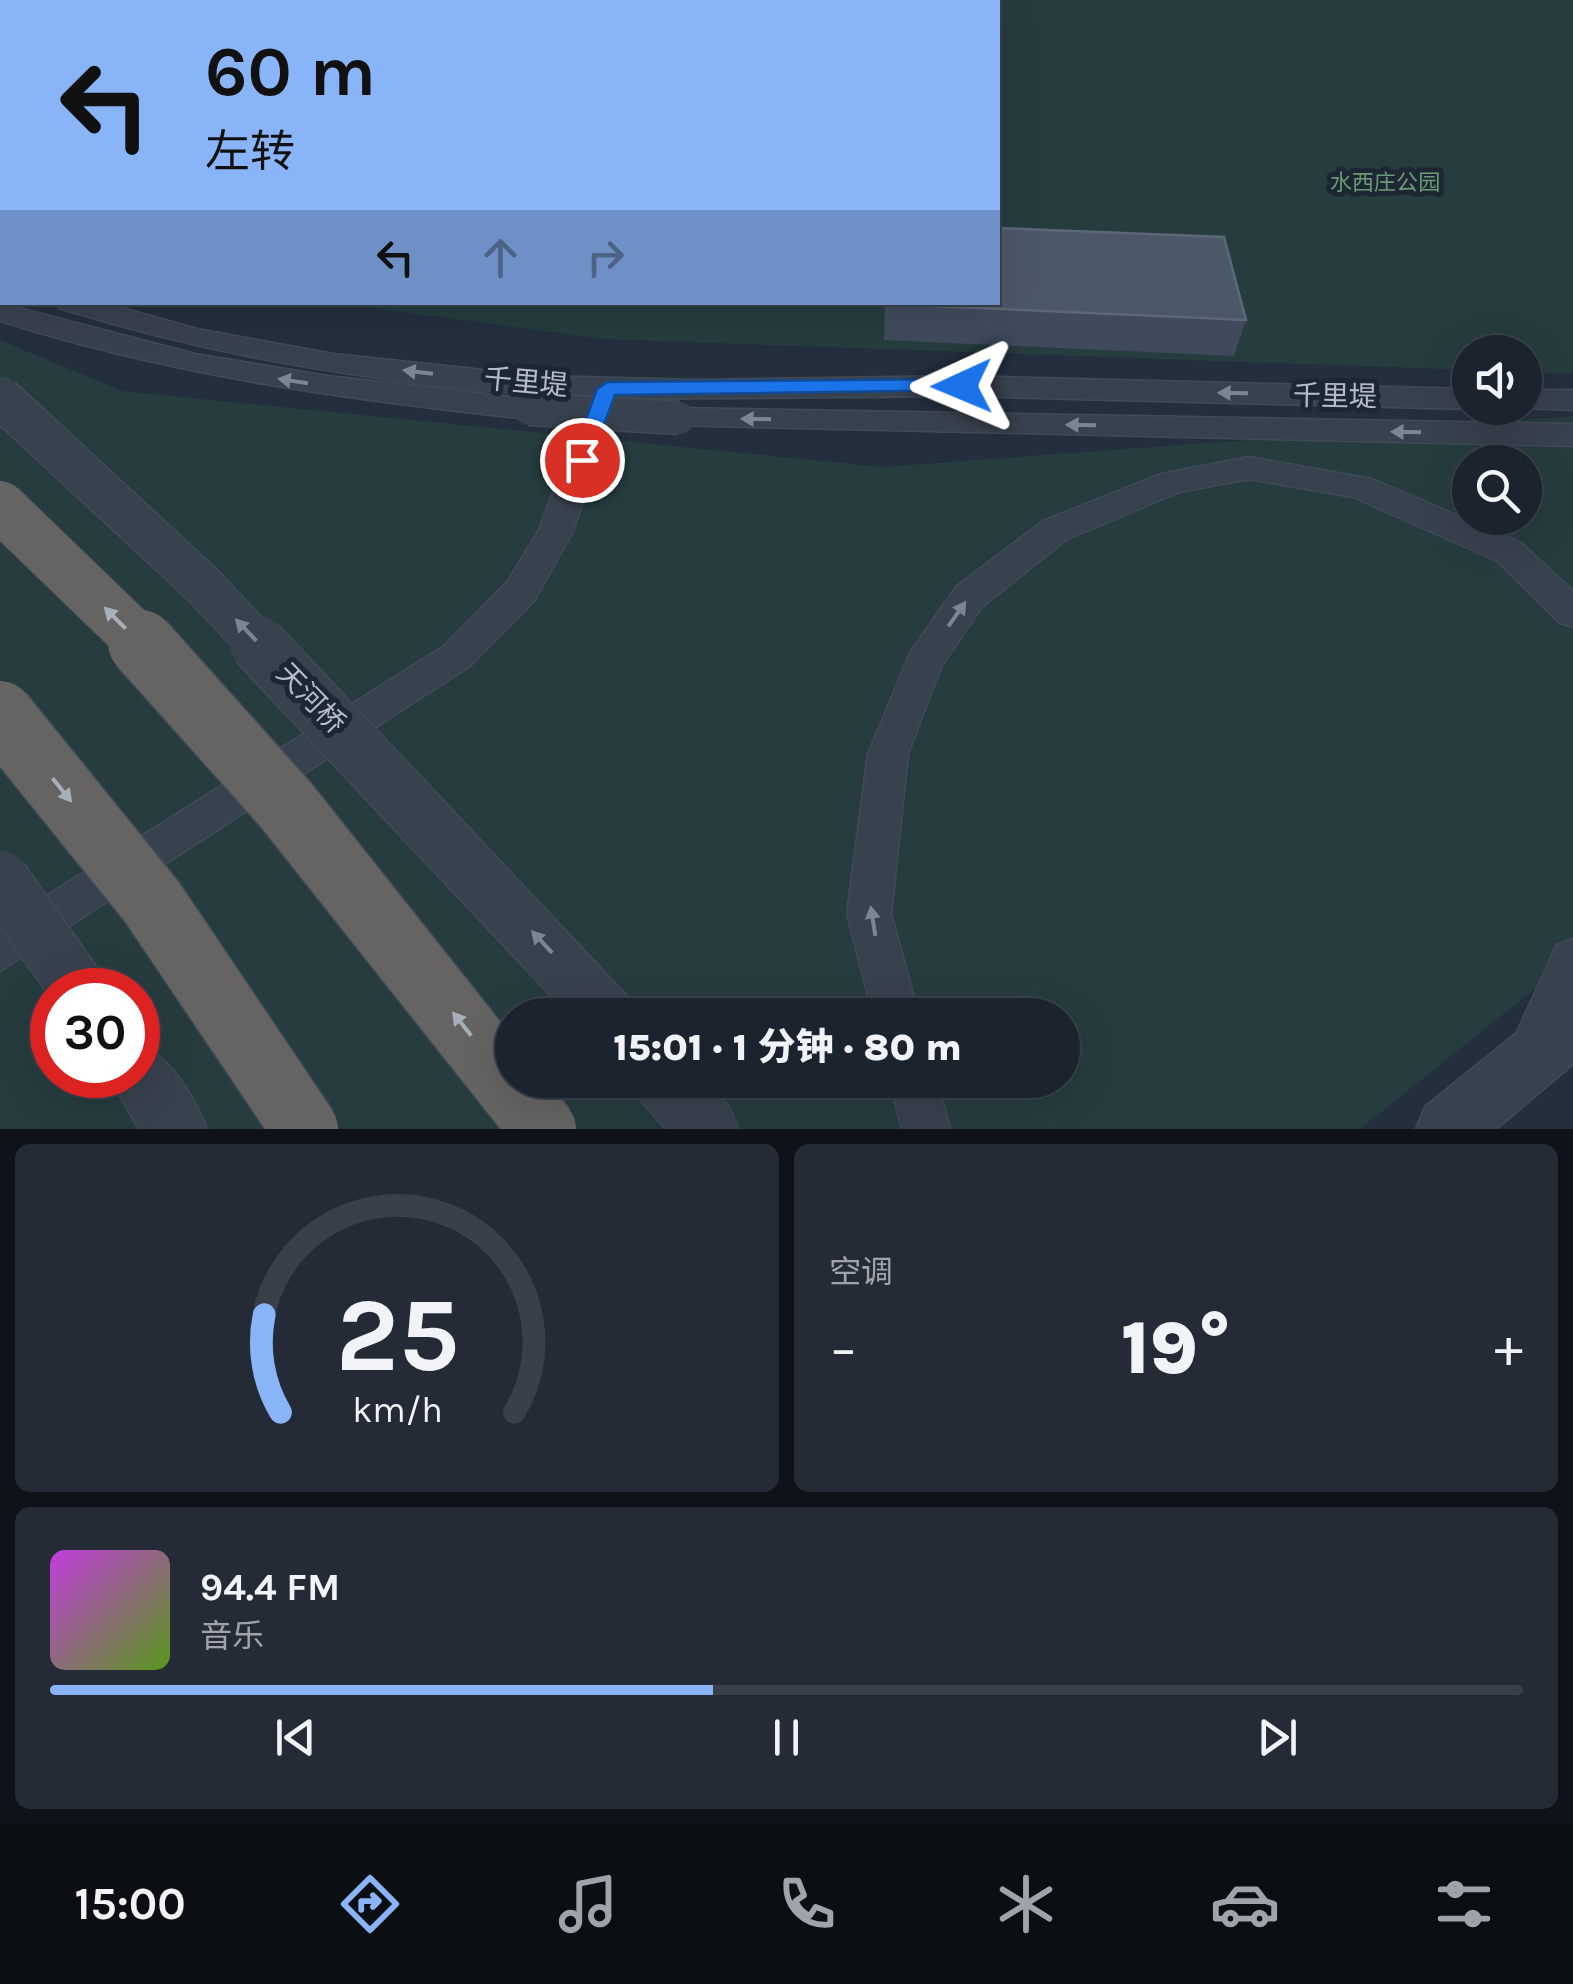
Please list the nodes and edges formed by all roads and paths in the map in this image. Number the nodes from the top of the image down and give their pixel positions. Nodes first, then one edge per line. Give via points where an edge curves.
1 (78, 305) edge
2 (0, 312) edge
3 (607, 389) junction
4 (0, 397) edge
5 (1452, 399) edge
6 (1542, 400) edge
7 (1573, 400) edge
8 (1573, 436) edge
9 (0, 506) edge
10 (1573, 613) edge
11 (0, 714) edge
12 (0, 878) edge
13 (0, 950) edge
14 (1573, 960) edge
15 (63, 968) edge
16 (590, 998) edge
17 (891, 998) edge
18 (1573, 1025) edge
19 (1524, 1065) junction
20 (155, 1098) edge
21 (680, 1098) edge
22 (918, 1098) edge
23 (176, 1129) edge
24 (304, 1129) edge
25 (543, 1129) edge
26 (707, 1129) edge
27 (926, 1129) edge
28 (1447, 1129) edge

3 -> 1 street, 千里堤 via 297,355
8 -> 2 street, bridge via 679,418 529,409 375,394 187,363
5 -> 3 street, 千里堤 via 962,386
3 - 13 street via 556,531 521,591 457,656
16 -> 4 street, 天河桥, bridge via 204,586
6 - 7 street
25 -> 9 highway, bridge via 238,750
17 -> 10 street via 869,914 888,754 924,660 969,597 1056,530 1173,482 1249,468 1360,487 1509,552
11 -> 24 highway, bridge via 152,902
12 - 15 street, bridge
14 - 19 street
18 - 19 street
19 - 28 street
20 - 23 street
21 - 26 street
22 - 27 street

